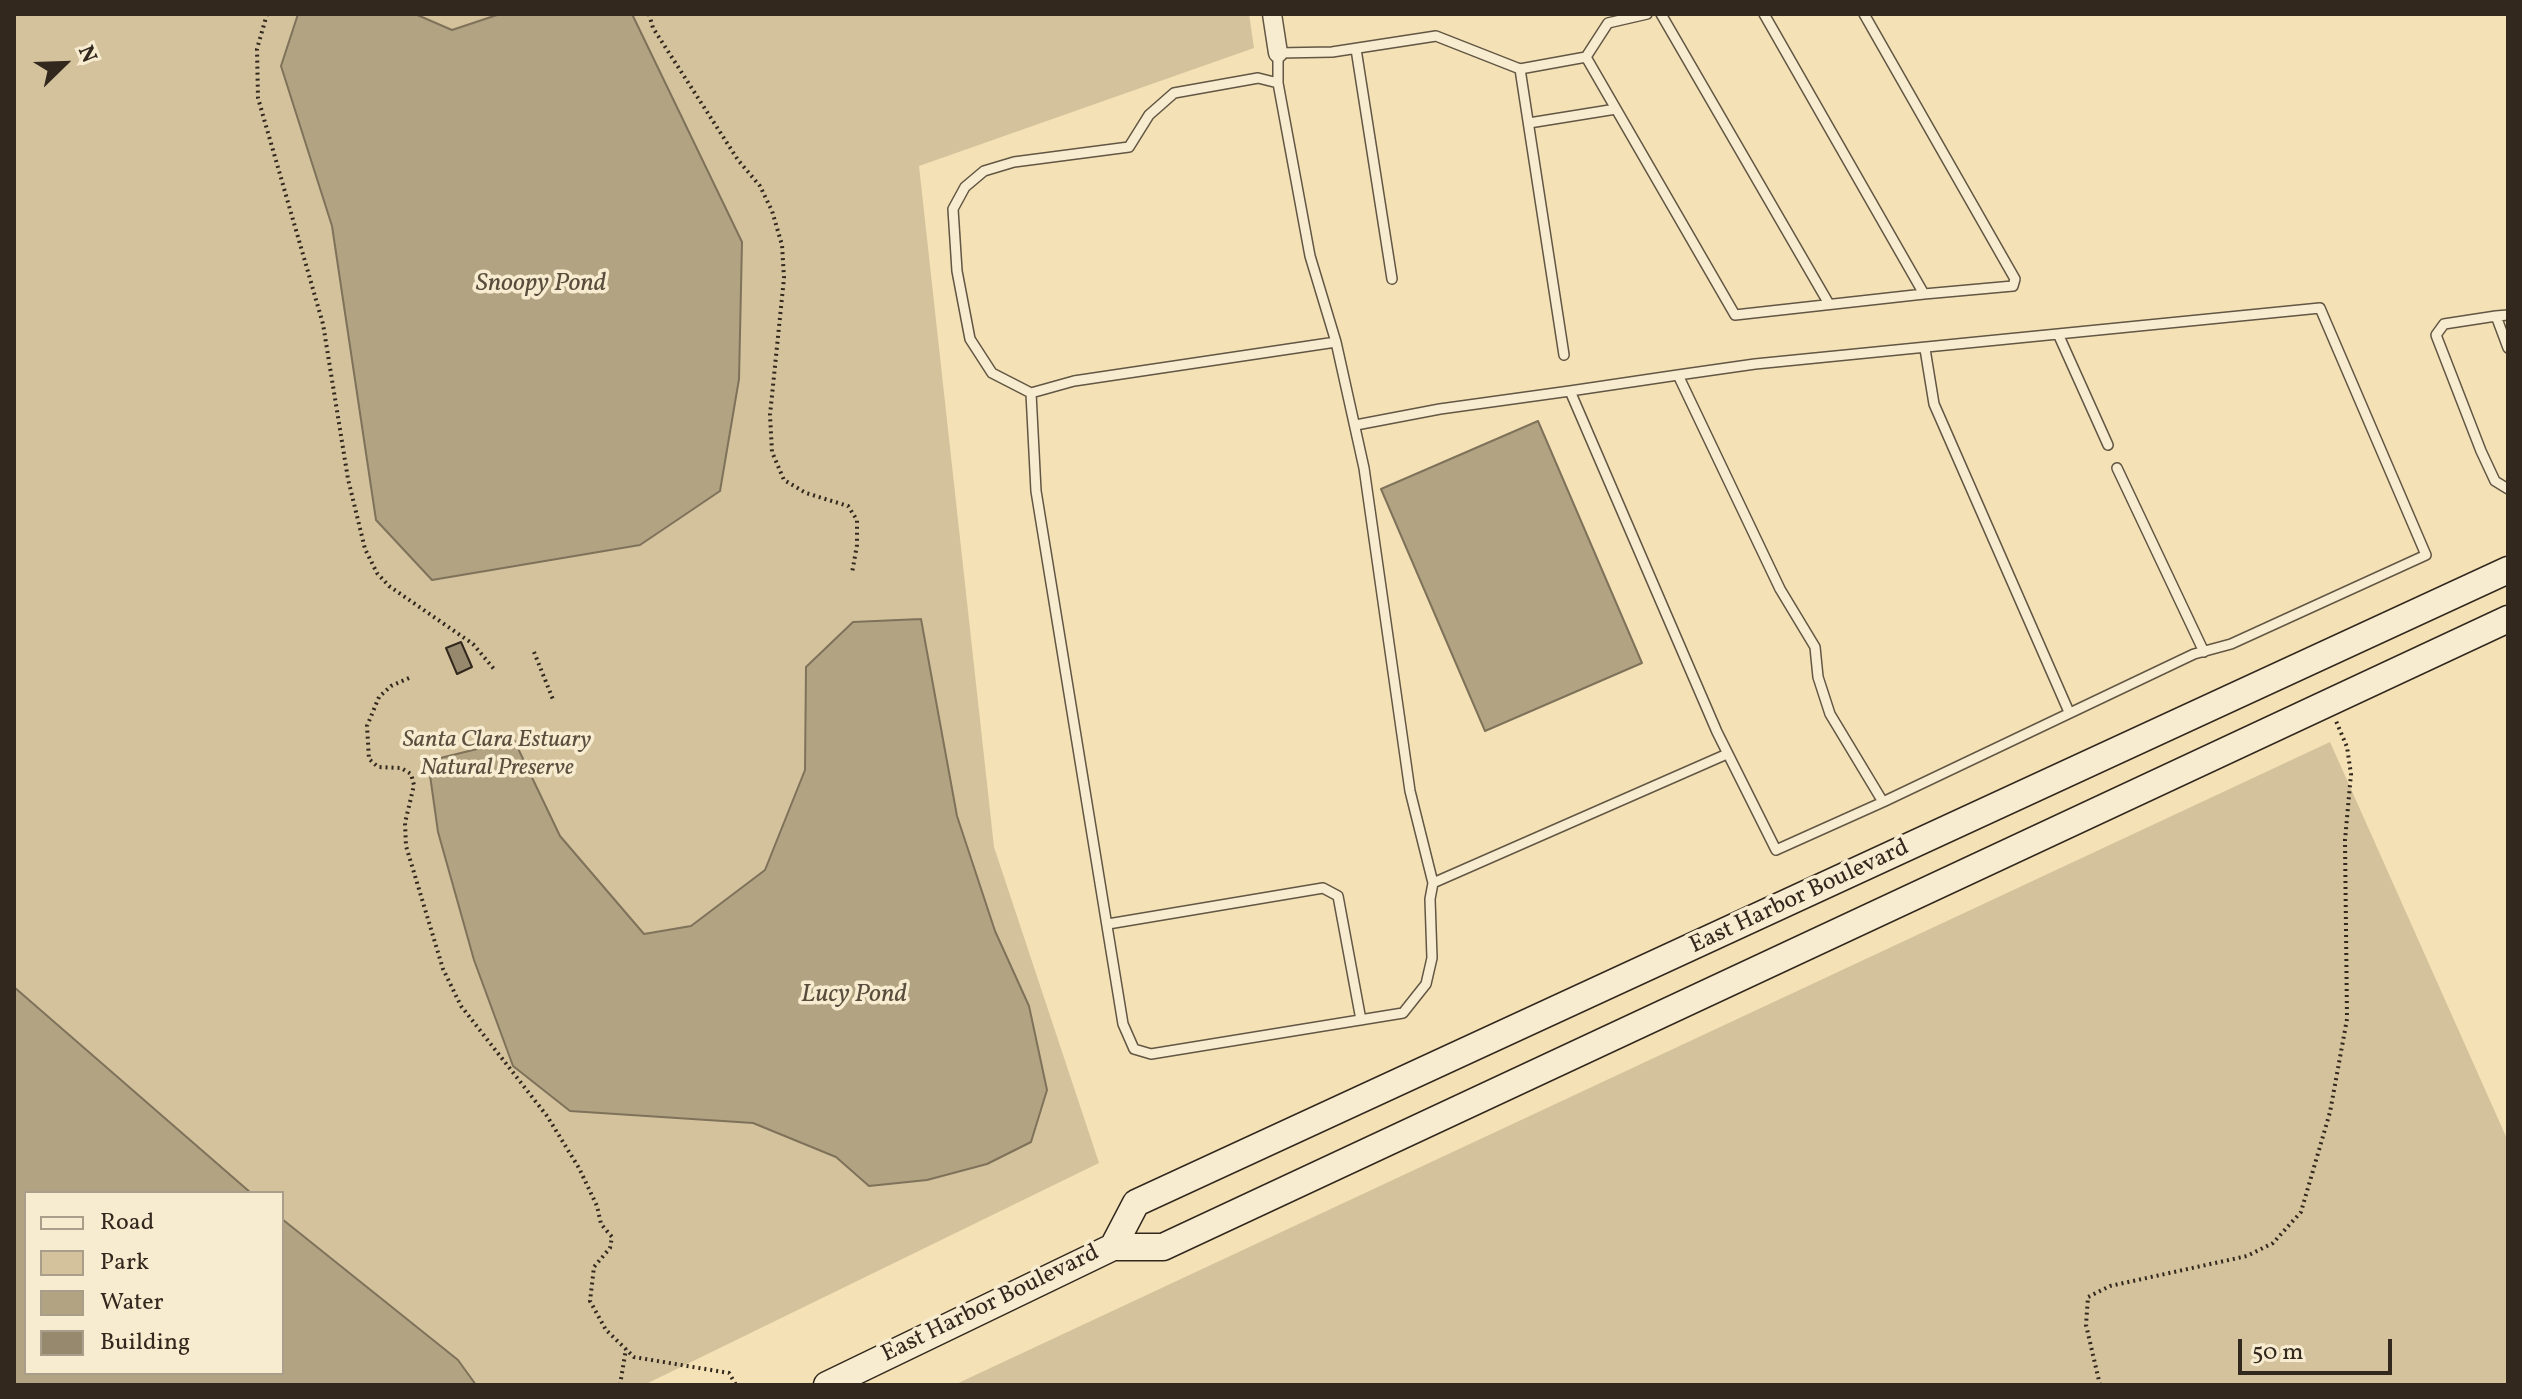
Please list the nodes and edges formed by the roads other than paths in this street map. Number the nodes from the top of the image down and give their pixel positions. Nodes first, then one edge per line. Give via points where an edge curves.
1 (1272, 14) edge
2 (1647, 14) edge
3 (1661, 14) edge
4 (1764, 14) edge
5 (1864, 14) edge
6 (1356, 49) junction
7 (1278, 53) junction
8 (1586, 57) junction
9 (1520, 69) junction
10 (1278, 83) junction
11 (1616, 109) junction
12 (1529, 123) junction
13 (1392, 279) dead end
14 (1924, 294) junction
15 (1829, 304) junction
16 (2508, 315) edge
17 (2496, 316) junction
18 (2059, 336) junction
19 (1336, 342) junction
20 (2508, 348) edge
21 (1925, 349) junction
22 (1564, 355) dead end
23 (1678, 375) junction
24 (1570, 391) junction
25 (1031, 393) junction
26 (1356, 425) junction
27 (2108, 445) dead end
28 (2117, 468) dead end
29 (2508, 489) edge
30 (2508, 570) edge
31 (2508, 619) edge
32 (2204, 652) junction
33 (2069, 712) junction
34 (1727, 754) junction
35 (1883, 802) junction
36 (1433, 883) junction
37 (1108, 924) junction
38 (1361, 1020) junction
39 (1113, 1247) junction
40 (827, 1385) edge

1 - 7 street
2 - 8 lane via 1608,23
3 - 15 lane
4 - 14 lane
5 - 14 lane via 2015,279 2013,286
6 - 7 lane
6 - 9 lane via 1436,36
6 - 13 lane
7 - 10 lane
8 - 9 lane
8 - 11 lane
9 - 12 lane
10 - 19 lane via 1310,256
10 - 25 lane via 1258,78 1174,93 1149,115 1129,147 1014,162 984,171 965,187 953,209 957,271 970,339 992,373
11 - 12 lane
11 - 15 lane via 1735,315
12 - 22 lane
14 - 15 lane
16 - 17 lane
17 - 20 lane
17 - 29 lane via 2444,324 2436,335 2485,461 2495,481
18 - 21 lane
18 - 27 lane
18 - 32 lane via 2320,308 2426,555
19 - 25 lane via 1074,381
19 - 26 lane
21 - 23 lane
21 - 33 lane via 1934,404
23 - 24 lane
23 - 35 lane via 1780,589 1815,647 1830,714
24 - 26 lane
24 - 34 lane
25 - 37 lane via 1036,491
26 - 36 lane via 1410,791
28 - 32 lane
30 - 39 main road, East Harbor Boulevard via 1136,1203
31 - 39 main road, East Harbor Boulevard via 1163,1247
32 - 33 lane
33 - 35 lane
34 - 35 lane via 1776,850
34 - 36 lane
36 - 38 lane via 1432,958 1426,984 1403,1013
37 - 38 lane via 1123,1024 1134,1049 1151,1054
37 - 38 lane via 1323,888 1338,896
39 - 40 main road, East Harbor Boulevard

